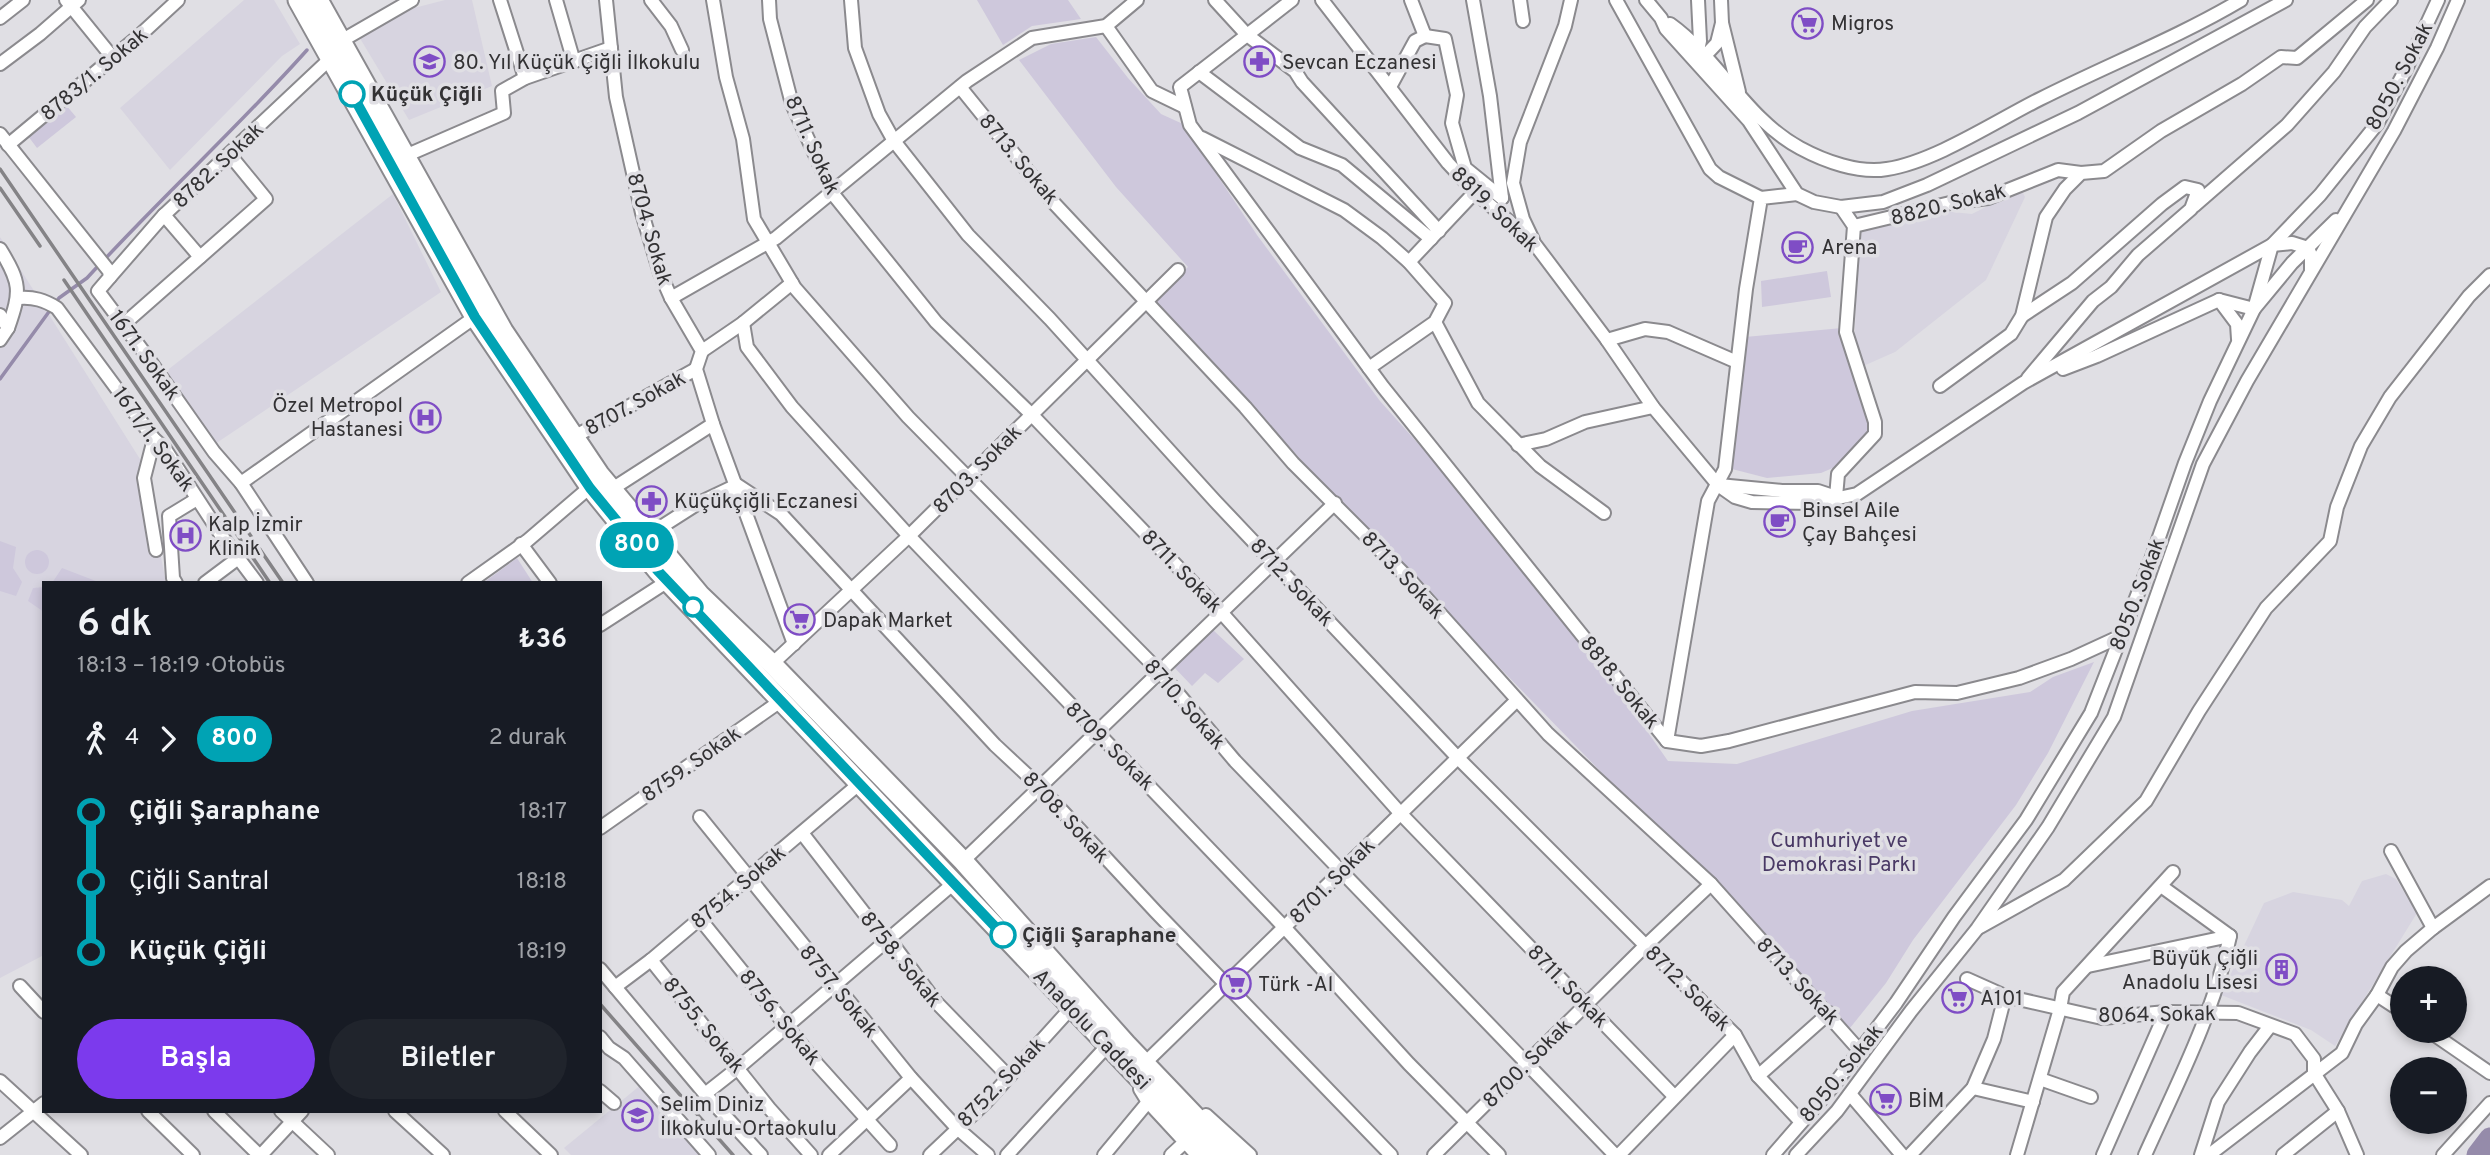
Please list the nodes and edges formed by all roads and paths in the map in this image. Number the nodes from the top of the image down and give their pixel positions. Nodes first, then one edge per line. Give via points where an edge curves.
1 (23, 0) edge
2 (178, 0) edge
3 (298, 0) edge
4 (318, 0) edge
5 (412, 0) edge
6 (500, 0) edge
7 (556, 0) edge
8 (606, 0) edge
9 (651, 0) edge
10 (713, 0) edge
11 (769, 0) edge
12 (851, 0) edge
13 (1137, 0) edge
14 (1215, 0) edge
15 (1292, 0) edge
16 (1322, 0) edge
17 (1411, 0) edge
18 (1474, 0) edge
19 (1520, 0) edge
20 (1571, 0) edge
21 (1616, 0) edge
22 (1646, 0) edge
23 (1698, 0) edge
24 (1721, 0) edge
25 (2241, 0) edge
26 (2286, 0) edge
27 (2367, 0) edge
28 (2390, 0) edge
29 (2438, 0) edge
30 (2458, 0) edge
31 (72, 2) edge
32 (1698, 17) junction
33 (0, 18) edge
34 (1661, 18) junction
35 (1523, 21) dead end
36 (1722, 23) junction
37 (1106, 26) junction
38 (1247, 35) junction
39 (1425, 37) junction
40 (341, 41) junction
41 (611, 48) junction
42 (682, 50) dead end
43 (1699, 57) junction
44 (113, 58) junction
45 (331, 58) junction
46 (574, 62) junction
47 (0, 64) edge
48 (1199, 72) junction
49 (525, 78) junction
50 (960, 87) junction
51 (1390, 87) junction
52 (1740, 95) junction
53 (1185, 107) junction
54 (0, 134) edge
55 (1199, 137) junction
56 (894, 141) junction
57 (8, 145) junction
58 (230, 155) junction
59 (405, 156) junction
60 (2081, 173) junction
61 (1513, 183) junction
62 (1475, 192) junction
63 (833, 194) junction
64 (1797, 194) junction
65 (1502, 198) junction
66 (1761, 198) junction
67 (1486, 201) junction
68 (1841, 207) junction
69 (2348, 208) junction
70 (2191, 209) junction
71 (164, 215) junction
72 (1854, 226) junction
73 (1435, 235) junction
74 (767, 243) junction
75 (1534, 243) junction
76 (2272, 245) junction
77 (2308, 248) junction
78 (0, 249) edge
79 (200, 257) junction
80 (1409, 262) junction
81 (1178, 270) dead end
82 (110, 274) junction
83 (2311, 275) junction
84 (2490, 275) edge
85 (792, 283) junction
86 (19, 298) junction
87 (671, 298) junction
88 (1146, 300) junction
89 (2219, 300) junction
90 (2254, 309) junction
91 (0, 315) edge
92 (2022, 316) junction
93 (475, 317) junction
94 (1435, 322) junction
95 (743, 323) junction
96 (124, 324) junction
97 (8, 328) junction
98 (0, 340) edge
99 (1607, 340) junction
100 (2238, 343) junction
101 (702, 351) junction
102 (1087, 360) junction
103 (1737, 362) junction
104 (1369, 368) junction
105 (696, 369) junction
106 (2023, 383) junction
107 (1940, 386) dead end
108 (1653, 407) junction
109 (1032, 415) junction
110 (713, 424) junction
111 (574, 437) junction
112 (154, 439) junction
113 (1518, 445) junction
114 (967, 478) junction
115 (241, 483) junction
116 (737, 485) junction
117 (1718, 485) junction
118 (590, 488) junction
119 (612, 489) junction
120 (1836, 497) junction
121 (197, 499) junction
122 (1335, 503) junction
123 (1604, 513) dead end
124 (650, 534) junction
125 (909, 536) junction
126 (521, 544) junction
127 (156, 550) dead end
128 (237, 559) junction
129 (1273, 561) junction
130 (175, 581) edge
131 (208, 581) edge
132 (255, 581) edge
133 (306, 581) edge
134 (471, 581) edge
135 (549, 581) edge
136 (668, 581) junction
137 (852, 591) junction
138 (1221, 612) junction
139 (602, 624) edge
140 (2121, 636) junction
141 (794, 644) junction
142 (772, 664) junction
143 (1159, 671) junction
144 (782, 700) junction
145 (1517, 700) junction
146 (1096, 732) junction
147 (1667, 741) junction
148 (1457, 757) junction
149 (859, 784) junction
150 (1039, 786) junction
151 (1401, 814) junction
152 (700, 817) dead end
153 (602, 827) edge
154 (802, 833) junction
155 (2391, 851) dead end
156 (962, 861) junction
157 (1340, 870) junction
158 (2173, 872) dead end
159 (748, 878) junction
160 (954, 883) junction
161 (1712, 884) junction
162 (2161, 886) junction
163 (2490, 886) edge
164 (700, 919) junction
165 (1285, 928) junction
166 (2433, 928) junction
167 (1977, 929) junction
168 (2231, 936) junction
169 (889, 939) junction
170 (1646, 945) junction
171 (651, 960) junction
172 (2087, 966) junction
173 (602, 971) edge
174 (1967, 979) dead end
175 (836, 984) junction
176 (1225, 984) junction
177 (20, 986) dead end
178 (615, 987) junction
179 (2377, 995) junction
180 (2005, 996) junction
181 (2390, 1004) edge
182 (1585, 1005) junction
183 (1071, 1008) junction
184 (2060, 1009) junction
185 (42, 1010) edge
186 (2166, 1012) junction
187 (2210, 1012) junction
188 (1829, 1013) junction
189 (786, 1025) junction
190 (2270, 1026) junction
191 (1735, 1035) junction
192 (602, 1039) edge
193 (2446, 1043) edge
194 (1117, 1048) junction
195 (1860, 1051) junction
196 (1146, 1062) junction
197 (1527, 1064) junction
198 (738, 1068) junction
199 (2314, 1073) junction
200 (2490, 1073) edge
201 (1758, 1076) junction
202 (1009, 1077) junction
203 (911, 1078) junction
204 (2040, 1079) junction
205 (0, 1081) edge
206 (1973, 1088) junction
207 (602, 1093) edge
208 (705, 1094) junction
209 (1850, 1094) junction
210 (1674, 1096) junction
211 (2091, 1097) dead end
212 (1148, 1102) junction
213 (2033, 1102) junction
214 (614, 1103) dead end
215 (2490, 1103) edge
216 (42, 1104) edge
217 (32, 1111) junction
218 (2338, 1111) junction
219 (150, 1113) edge
220 (216, 1113) edge
221 (283, 1113) edge
222 (300, 1113) edge
223 (398, 1113) edge
224 (507, 1113) edge
225 (867, 1120) junction
226 (293, 1122) junction
227 (1466, 1122) junction
228 (1801, 1122) junction
229 (957, 1128) junction
230 (0, 1138) edge
231 (1185, 1142) junction
232 (890, 1145) dead end
233 (81, 1155) edge
234 (193, 1155) edge
235 (260, 1155) edge
236 (328, 1155) edge
237 (443, 1155) edge
238 (551, 1155) edge
239 (709, 1155) edge
240 (761, 1155) edge
241 (811, 1155) edge
242 (829, 1155) edge
243 (930, 1155) edge
244 (988, 1155) edge
245 (1007, 1155) edge
246 (1104, 1155) edge
247 (1171, 1155) edge
248 (1197, 1155) edge
249 (1212, 1155) edge
250 (1232, 1155) edge
251 (1250, 1155) edge
252 (1391, 1155) edge
253 (1434, 1155) edge
254 (1499, 1155) edge
255 (1617, 1155) edge
256 (1773, 1155) edge
257 (1796, 1155) edge
258 (1902, 1155) edge
259 (1910, 1155) edge
260 (2017, 1155) edge
261 (2103, 1155) edge
262 (2145, 1155) edge
263 (2201, 1155) edge
264 (2209, 1155) edge
265 (2283, 1155) edge
266 (2357, 1155) edge
267 (2442, 1155) edge

1 - 33 street
2 - 44 street, 8783/1. Sokak
3 - 45 highway, Anadolu Caddesi
4 - 40 highway, Anadolu Caddesi
5 - 40 street
6 - 49 street
7 - 46 street
8 - 41 street, 8704. Sokak
9 - 42 street
10 - 74 street, 8710. Sokak via 726,77 743,139 754,219
11 - 63 street, 8711. Sokak via 792,104
12 - 56 street, 8712. Sokak via 855,48 878,114
13 - 37 street
14 - 38 street
15 - 38 street
16 - 51 street, 8819. Sokak
17 - 39 street
18 - 65 street
19 - 35 street
20 - 61 street via 1520,142
21 - 66 street via 1710,169
22 - 34 street
23 - 32 street
24 - 36 street
25 - 52 street via 1926,158 1885,170 1847,167 1800,148 1758,117
26 - 68 street via 2078,113 1927,185 1883,202
27 - 60 street, 8820. Sokak via 2297,58 2281,57 2104,171
28 - 70 street via 2287,125
29 - 76 street, 8050. Sokak via 2377,124
30 - 69 street, 8050. Sokak via 2394,131
31 - 44 street
31 - 47 street
32 - 34 street via 1686,26
32 - 43 street
34 - 43 street via 1666,29
36 - 43 street via 1717,43
36 - 52 street
37 - 50 street via 1032,38
37 - 53 street via 1152,91
38 - 48 street
38 - 73 street via 1295,71
39 - 51 street via 1415,41
39 - 65 street via 1445,39 1457,95 1452,123 1465,168
40 - 59 highway, Anadolu Caddesi
41 - 46 street
41 - 87 street, 8704. Sokak via 642,213
43 - 52 street
43 - 64 street
44 - 57 street, 8783/1. Sokak
45 - 58 street, 8782. Sokak
45 - 93 highway, Anadolu Caddesi
46 - 49 street
48 - 53 street via 1180,87
48 - 73 street via 1300,148 1342,165
49 - 59 street via 502,91 504,113
50 - 56 street
50 - 88 street, 8713. Sokak via 1052,201
51 - 62 street, 8819. Sokak
53 - 55 street, 8818. Sokak
54 - 57 street
55 - 80 street via 1344,210
55 - 104 street, 8818. Sokak
56 - 63 street
56 - 102 street, 8712. Sokak via 968,235
57 - 82 street
58 - 71 street, 8782. Sokak
58 - 79 street via 266,199
59 - 111 highway, Anadolu Caddesi via 503,331
60 - 72 street, 8820. Sokak via 2058,170 1988,198
60 - 92 street via 2046,216
61 - 65 street
61 - 75 street
62 - 67 street, 8819. Sokak
62 - 73 street
63 - 74 street
63 - 109 street, 8711. Sokak via 936,322
64 - 66 street
64 - 68 street
65 - 67 street
66 - 103 street
67 - 75 street, 8819. Sokak
68 - 72 street
69 - 77 street
69 - 83 street, 8050. Sokak
70 - 92 street via 2198,191 2185,187 2072,283
70 - 106 street via 2093,301
71 - 79 street
71 - 82 street, 8782. Sokak
72 - 120 street via 1846,332 1875,434 1838,474
73 - 80 street
74 - 85 street, 8710. Sokak
74 - 87 street
75 - 99 street, 8819. Sokak
76 - 77 street via 2292,243
76 - 90 street, 8050. Sokak
76 - 106 street
77 - 83 street
77 - 90 street
78 - 86 street via 14,271
79 - 96 street
80 - 94 street via 1445,303
81 - 88 street, 8703. Sokak
82 - 96 street, 1671. Sokak via 98,291
83 - 167 street, 8050. Sokak via 2203,464 2114,718 2048,827
84 - 167 street via 2390,397 2361,446 2337,507 2330,541 2266,608 2146,801 2064,880
85 - 95 street
85 - 114 street, 8710. Sokak via 908,418
86 - 97 street
86 - 112 street, 1671/1. Sokak via 51,305
87 - 101 street, 8704. Sokak
88 - 102 street, 8703. Sokak
88 - 122 street, 8713. Sokak
89 - 90 street
89 - 100 street via 2237,324
89 - 106 street via 2097,356
90 - 100 street, 8050. Sokak
91 - 97 street
92 - 107 street via 2011,334
93 - 115 street
93 - 118 highway, Anadolu Caddesi
94 - 104 street
94 - 113 street via 1478,403
95 - 101 street
95 - 125 street, 8709. Sokak via 747,347 792,407
96 - 115 street, 1671. Sokak
97 - 98 street
99 - 103 street via 1645,329 1668,332
99 - 108 street, 8819. Sokak
100 - 140 street, 8050. Sokak via 2185,463
101 - 105 street
102 - 109 street, 8703. Sokak
102 - 129 street, 8712. Sokak
103 - 117 street via 1726,469
104 - 147 street, 8818. Sokak
105 - 110 street
105 - 111 street, 8707. Sokak
106 - 120 street, 8819. Sokak via 1857,494
108 - 113 street via 1586,422
108 - 117 street, 8819. Sokak
109 - 114 street, 8703. Sokak
109 - 138 street, 8711. Sokak
110 - 116 street
110 - 119 street
111 - 119 highway, Anadolu Caddesi
112 - 121 street, 1671/1. Sokak
112 - 127 street via 144,478
113 - 123 street
114 - 125 street, 8703. Sokak
114 - 143 street, 8710. Sokak
115 - 133 street, 1671. Sokak
116 - 124 street via 697,503
116 - 137 street, 8708. Sokak via 781,514
116 - 141 street
117 - 120 street, 8819. Sokak via 1752,502 1815,503
117 - 147 street via 1708,500
118 - 126 street
118 - 136 highway, Anadolu Caddesi
119 - 124 highway, Anadolu Caddesi
121 - 128 street, 1671/1. Sokak
121 - 130 street via 169,516
122 - 129 street
122 - 145 street, 8713. Sokak
124 - 142 highway, Anadolu Caddesi via 700,594
125 - 137 street, 8703. Sokak
125 - 146 street, 8709. Sokak
126 - 134 street
126 - 135 street
128 - 131 street
128 - 132 street, 1671/1. Sokak
129 - 138 street
129 - 148 street, 8712. Sokak
136 - 139 street
136 - 144 highway, Anadolu Caddesi
137 - 141 street, 8703. Sokak
137 - 150 street, 8708. Sokak
138 - 143 street
138 - 151 street, 8711. Sokak
140 - 147 street, 8818. Sokak via 2019,678 1957,693 1914,692 1701,746
140 - 195 street, 8050. Sokak via 2091,713 2026,820
141 - 142 street, 8703. Sokak
142 - 156 highway, Anadolu Caddesi
143 - 146 street
143 - 157 street, 8710. Sokak via 1235,761
144 - 149 highway, Anadolu Caddesi
144 - 153 street, 8759. Sokak
145 - 148 street, 8701. Sokak
145 - 161 street, 8713. Sokak
146 - 150 street
146 - 165 street, 8709. Sokak
148 - 151 street, 8701. Sokak
148 - 170 street, 8712. Sokak
149 - 154 street, 8754. Sokak
149 - 160 highway, Anadolu Caddesi
150 - 156 street
150 - 176 street, 8708. Sokak
151 - 157 street, 8701. Sokak
151 - 182 street, 8711. Sokak
152 - 159 street, 8757. Sokak
154 - 159 street, 8754. Sokak
154 - 169 street, 8758. Sokak
155 - 166 street
156 - 194 highway, Anadolu Caddesi
157 - 165 street, 8701. Sokak
157 - 197 street, 8710. Sokak
158 - 162 street
159 - 164 street, 8754. Sokak
159 - 175 street, 8757. Sokak
160 - 169 street
160 - 183 highway, Anadolu Caddesi
161 - 170 street, 8700. Sokak
161 - 188 street, 8713. Sokak
162 - 168 street
162 - 172 street
163 - 166 street
164 - 171 street, 8754. Sokak
164 - 189 street, 8756. Sokak
165 - 176 street, 8701. Sokak
165 - 227 street, 8709. Sokak
166 - 179 street via 2392,967
167 - 209 street, 8050. Sokak
168 - 172 street
168 - 187 street
169 - 175 street
169 - 202 street, 8758. Sokak via 936,1002
170 - 182 street, 8700. Sokak
170 - 191 street, 8712. Sokak
171 - 178 street, 8754. Sokak
171 - 198 street, 8755. Sokak
172 - 184 street via 2063,992
173 - 178 street
174 - 180 street, 8064. Sokak
175 - 189 street
175 - 203 street, 8757. Sokak
176 - 196 street, 8701. Sokak
176 - 252 street, 8708. Sokak
177 - 185 street
178 - 208 street
179 - 181 street
179 - 199 street via 2342,1053
180 - 184 street, 8064. Sokak
180 - 206 street via 1994,1039
182 - 197 street, 8700. Sokak
182 - 210 street, 8711. Sokak
183 - 194 highway, Anadolu Caddesi
183 - 202 street, 8752. Sokak
184 - 186 street, 8064. Sokak via 2102,1018
184 - 204 street
186 - 187 street, 8064. Sokak
186 - 261 street
187 - 190 street, 8064. Sokak via 2238,1013
187 - 262 street
188 - 195 street, 8713. Sokak
188 - 201 street
189 - 198 street
189 - 225 street, 8756. Sokak
190 - 199 street, 8064. Sokak via 2295,1034 2314,1059
190 - 263 street via 2218,1102
191 - 201 street, 8712. Sokak
191 - 210 street
192 - 239 street via 624,1058
193 - 200 street
194 - 196 street
194 - 212 street
194 - 245 street
194 - 249 highway, Anadolu Caddesi
194 - 250 highway, Anadolu Caddesi
195 - 228 street, 8050. Sokak
196 - 251 street
197 - 227 street, 8700. Sokak
197 - 255 street, 8710. Sokak
198 - 208 street
198 - 241 street, 8755. Sokak
199 - 218 street, 8064. Sokak
199 - 264 street
201 - 228 street, 8712. Sokak
202 - 229 street, 8752. Sokak
203 - 225 street
203 - 229 street, 8757. Sokak
204 - 211 street
204 - 213 street
205 - 217 street
206 - 213 street
206 - 259 street
207 - 214 street
208 - 240 street
209 - 257 street, 8050. Sokak
209 - 258 street
210 - 255 street
212 - 231 street
212 - 246 street
213 - 260 street
215 - 267 street
216 - 217 street
217 - 230 street
217 - 233 street
218 - 265 street
218 - 266 street, 8064. Sokak
219 - 234 street
220 - 235 street
221 - 226 street
222 - 226 street
223 - 237 street
224 - 238 street
225 - 232 street, 8756. Sokak
225 - 242 street
226 - 235 street
226 - 236 street
227 - 253 street, 8700. Sokak
227 - 254 street, 8709. Sokak
228 - 256 street, 8050. Sokak
229 - 243 street, 8752. Sokak
229 - 244 street, 8757. Sokak
231 - 247 street
231 - 248 street

